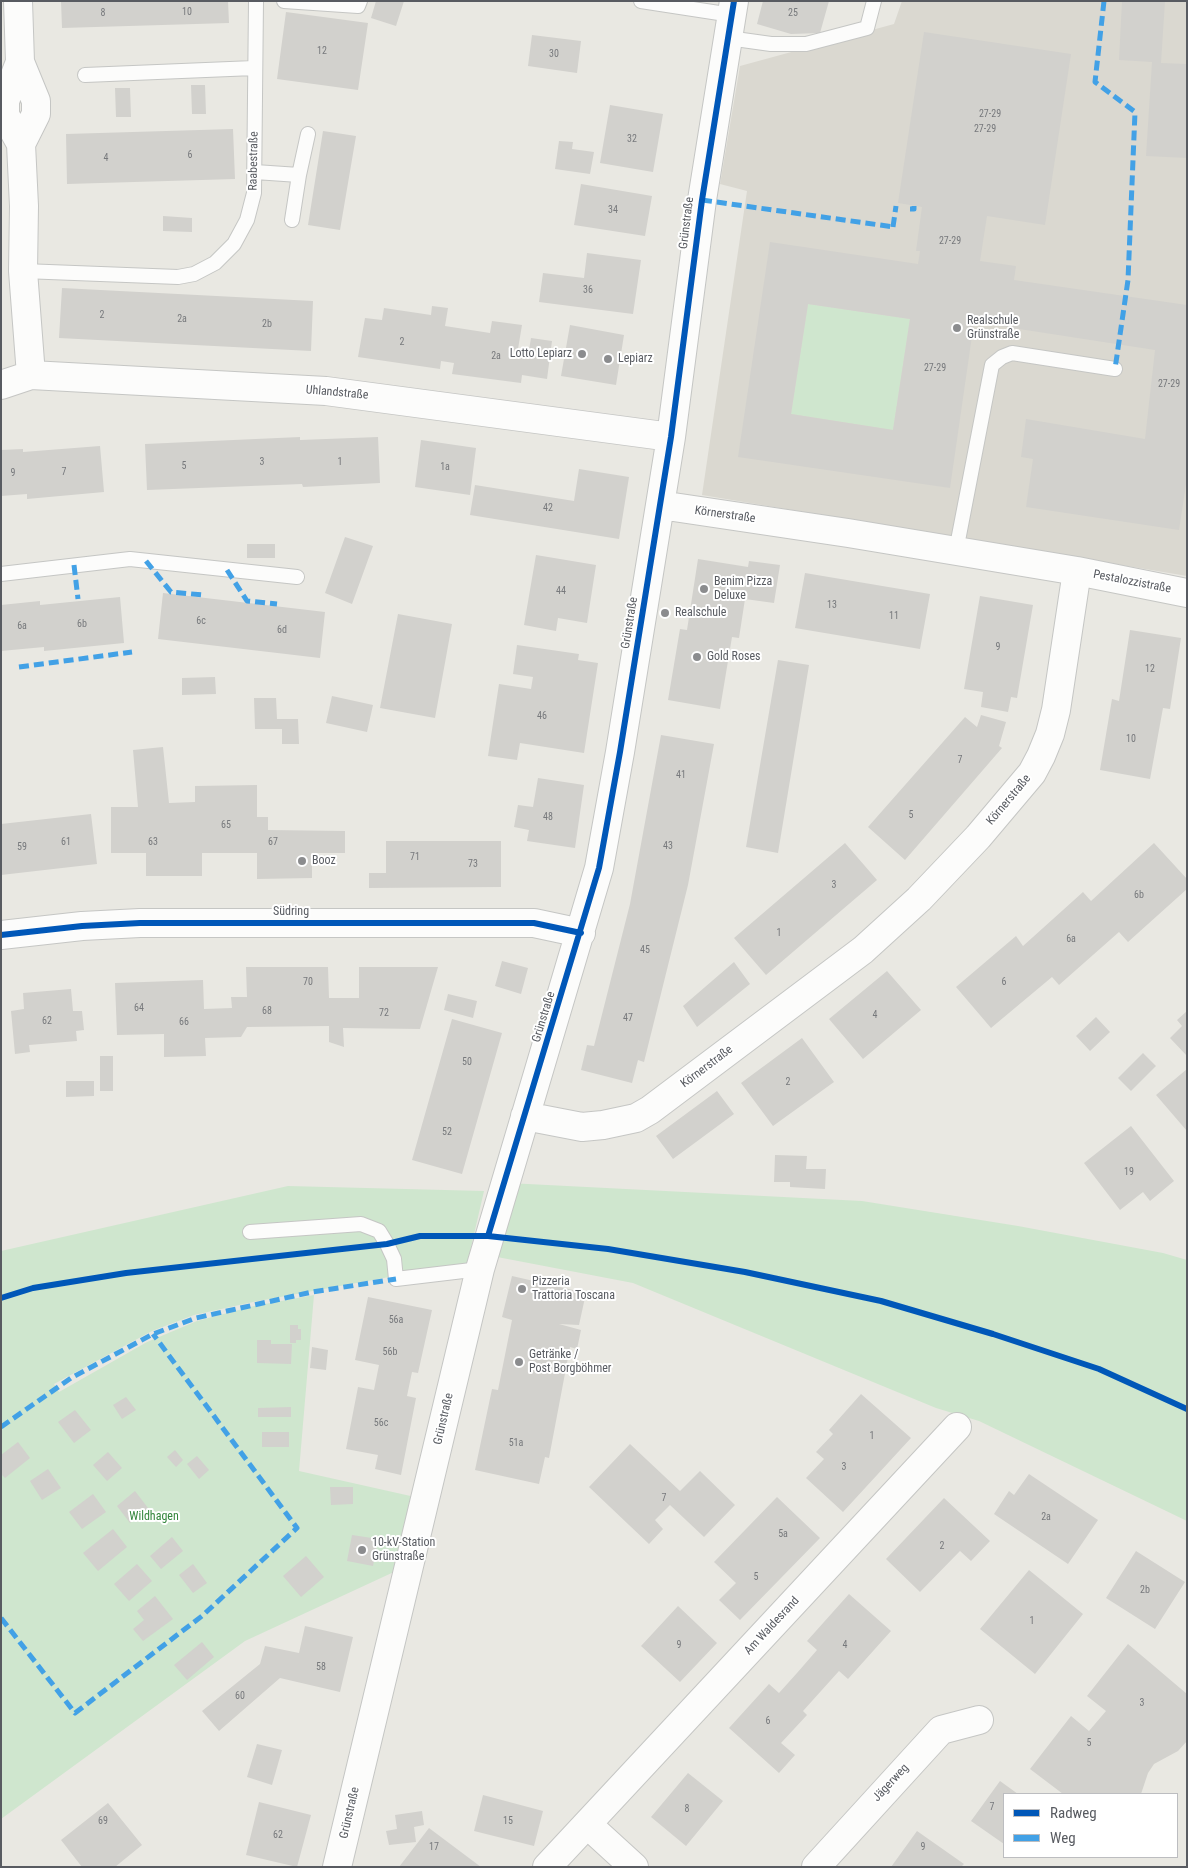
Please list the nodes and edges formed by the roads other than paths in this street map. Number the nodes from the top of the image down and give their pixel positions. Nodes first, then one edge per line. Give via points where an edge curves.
1 (18, 1) edge
2 (256, 1) edge
3 (284, 1) edge
4 (360, 1) edge
5 (641, 1) edge
6 (874, 1) edge
7 (731, 18) edge
8 (254, 68) junction
9 (86, 75) dead end
10 (308, 134) dead end
11 (255, 172) junction
12 (299, 175) junction
13 (292, 220) dead end
14 (23, 271) junction
15 (1115, 369) dead end
16 (31, 375) junction
17 (1, 385) edge
18 (671, 437) junction
19 (660, 505) junction
20 (956, 551) junction
21 (1077, 571) junction
22 (1, 574) edge
23 (297, 577) dead end
24 (1187, 593) edge
25 (581, 933) junction
26 (1, 935) edge
27 (525, 1116) junction
28 (250, 1232) dead end
29 (480, 1269) junction
30 (957, 1427) dead end
31 (979, 1720) dead end
32 (588, 1825) junction
33 (337, 1867) edge
34 (547, 1867) edge
35 (634, 1867) edge
36 (816, 1867) edge

1 - 14 street via 20,62 5,101 5,115 21,144
2 - 8 lane, Raabestraße
3 - 4 lane via 358,6
5 - 7 lane
6 - 7 lane via 867,28 806,44 771,44
7 - 18 street, Grünstraße via 702,200
8 - 9 lane
8 - 11 lane, Raabestraße
10 - 12 lane
11 - 12 lane
11 - 14 lane, Raabestraße via 247,220 234,244 215,262 194,274 178,277
12 - 13 lane
14 - 16 street
15 - 20 lane via 1012,353 992,365
16 - 17 street, Uhlandstraße
16 - 18 street, Uhlandstraße via 326,391
18 - 19 street, Grünstraße
19 - 20 street, Körnerstraße
19 - 25 street, Grünstraße via 619,762 599,868
20 - 21 street, Körnerstraße
21 - 24 street, Pestalozzistraße
21 - 27 street, Körnerstraße via 1056,710 1042,756 1032,773 978,837 919,899 863,950 636,1118 582,1127
22 - 23 lane via 130,560
25 - 26 street, Südring via 534,923 140,923
25 - 27 street, Grünstraße
27 - 29 street, Grünstraße
28 - 29 lane via 361,1224 379,1231 394,1259 396,1279
29 - 33 street, Grünstraße
30 - 32 street, Am Waldesrand
31 - 36 street, Jägerweg via 942,1730
32 - 34 street, Am Waldesrand
32 - 35 street

